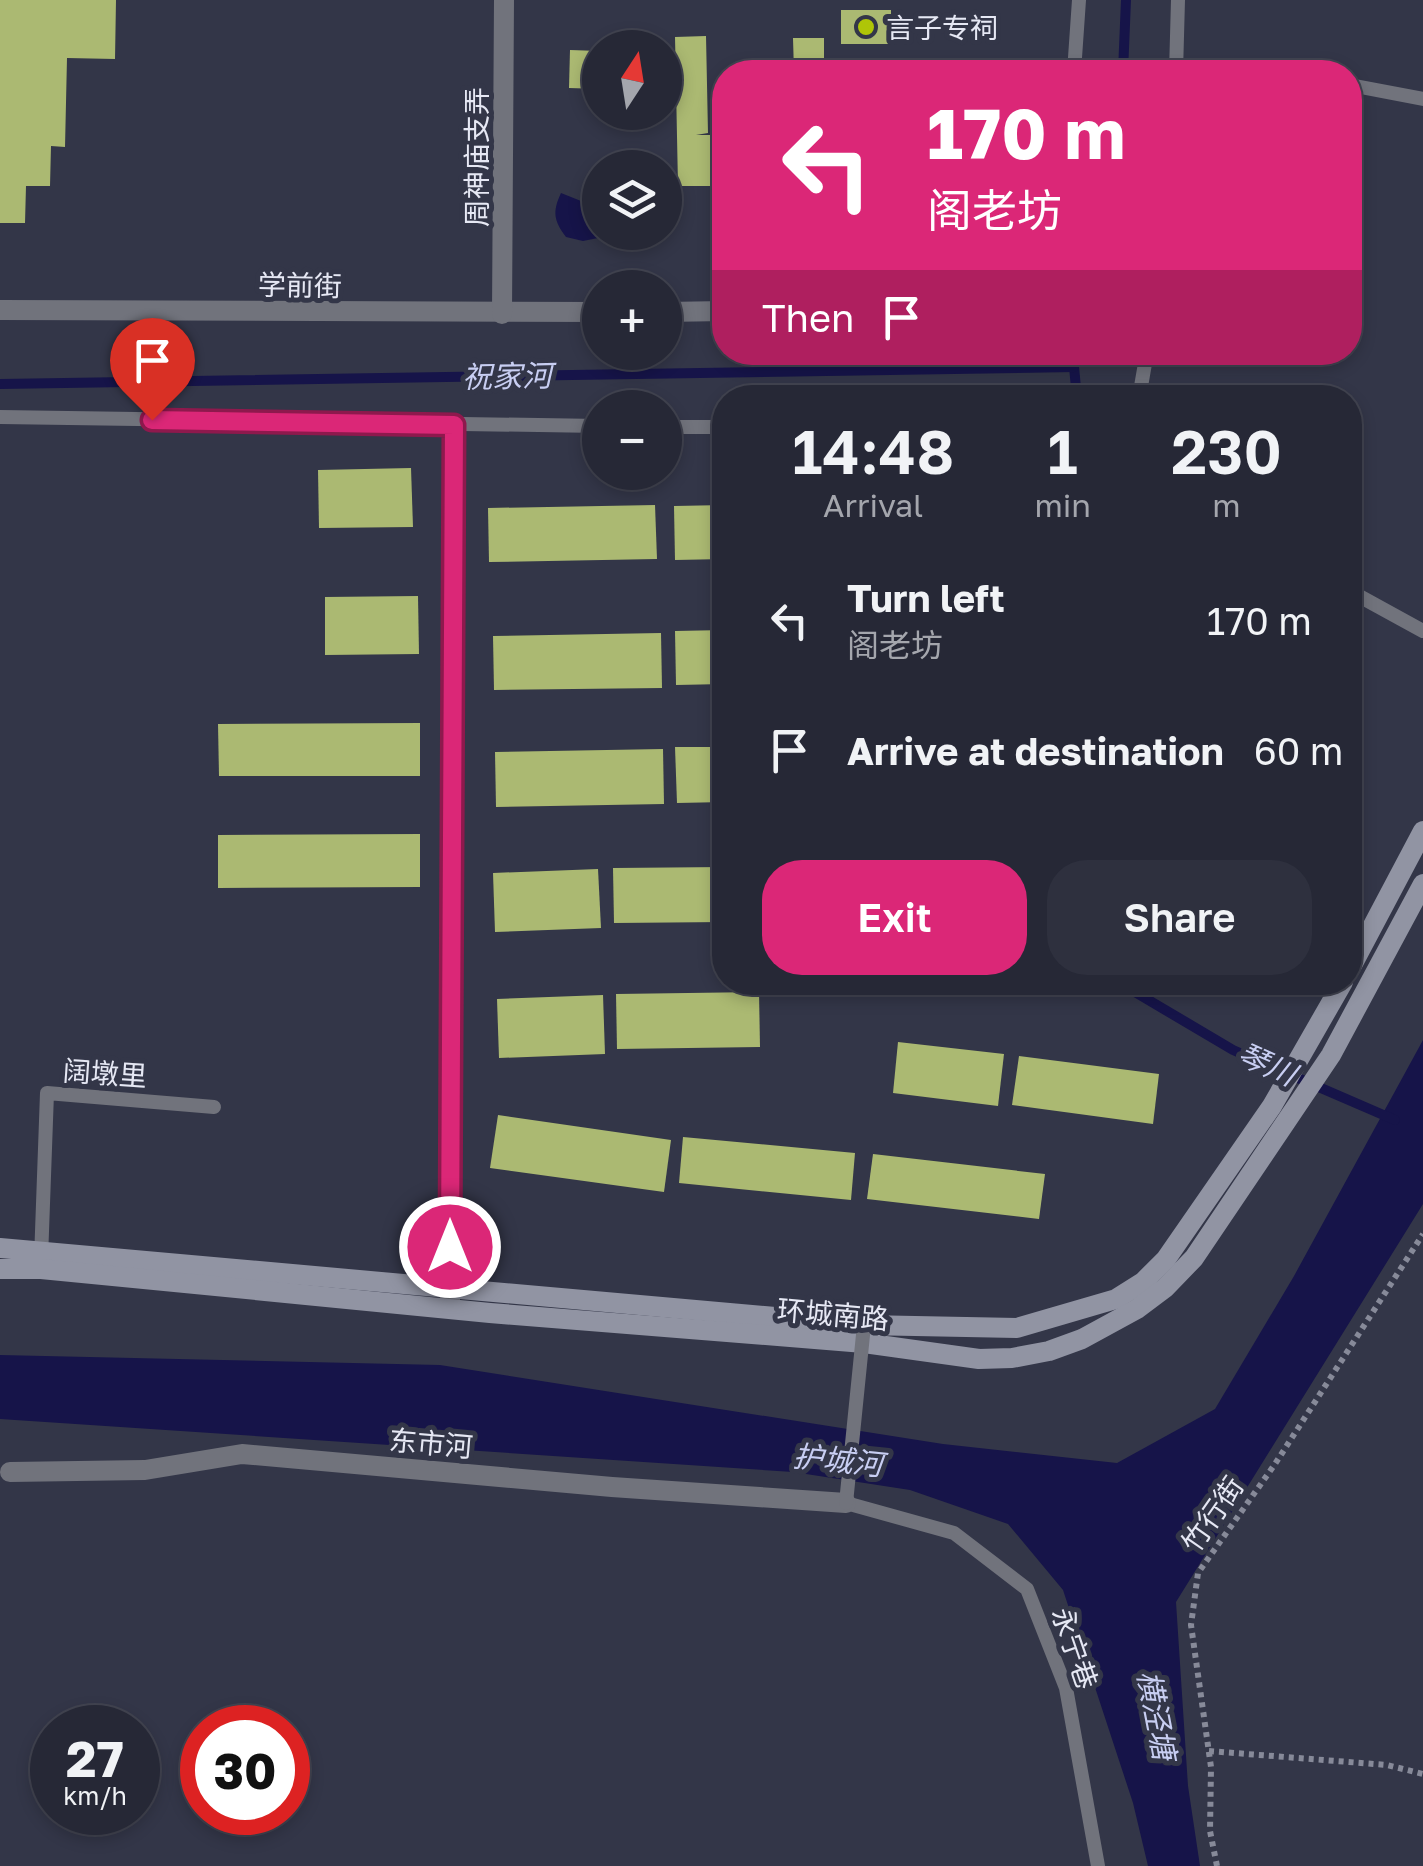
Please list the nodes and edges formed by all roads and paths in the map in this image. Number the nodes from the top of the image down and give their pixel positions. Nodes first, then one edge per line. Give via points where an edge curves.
1 (504, 0) edge
2 (1079, 0) edge
3 (1178, 0) edge
4 (1075, 60) edge
5 (1176, 60) edge
6 (1362, 87) edge
7 (1423, 99) edge
8 (0, 310) edge
9 (712, 311) edge
10 (582, 312) edge
11 (682, 312) edge
12 (502, 314) junction
13 (0, 417) edge
14 (454, 425) junction
15 (582, 426) edge
16 (682, 427) edge
17 (712, 427) edge
18 (1362, 598) edge
19 (1423, 631) edge
20 (1423, 831) edge
21 (1423, 884) edge
22 (1362, 946) edge
23 (1336, 995) edge
24 (214, 1107) dead end
25 (1280, 1112) junction
26 (1423, 1234) edge
27 (0, 1248) edge
28 (41, 1259) junction
29 (0, 1269) edge
30 (450, 1286) junction
31 (450, 1309) junction
32 (864, 1334) junction
33 (10, 1472) dead end
34 (846, 1502) junction
35 (1209, 1751) junction
36 (1423, 1774) edge
37 (1098, 1866) edge
38 (1216, 1866) edge

1 - 12 street, 周神庙支弄
2 - 4 lane
3 - 5 lane
6 - 7 lane
8 - 12 street, 学前街
9 - 11 street
10 - 12 street, 学前街
13 - 14 lane
14 - 15 lane
14 - 30 street
16 - 17 lane
18 - 19 lane
20 - 22 main road
21 - 25 main road, 环城南路 via 1331,1054
23 - 25 main road, 环城南路
24 - 28 lane, 阔墩里 via 47,1093
25 - 32 main road, 环城南路 via 1166,1259 1116,1299 1017,1328
25 - 32 main road, 环城南路 via 1194,1258 1165,1288 1082,1339 979,1359
26 - 35 path, 竹行街 via 1198,1573 1191,1625
27 - 28 main road, 环城南路
28 - 29 main road, 环城南路
28 - 30 main road, 环城南路
28 - 31 main road, 环城南路
30 - 31 street
30 - 32 main road, 环城南路
31 - 32 main road, 环城南路
32 - 34 lane, bridge
33 - 34 street, 东市河 via 145,1470 242,1454
34 - 37 lane, 永宁巷 via 954,1533 1027,1589 1066,1688
35 - 36 path via 1387,1765
35 - 38 path, 竹行街

